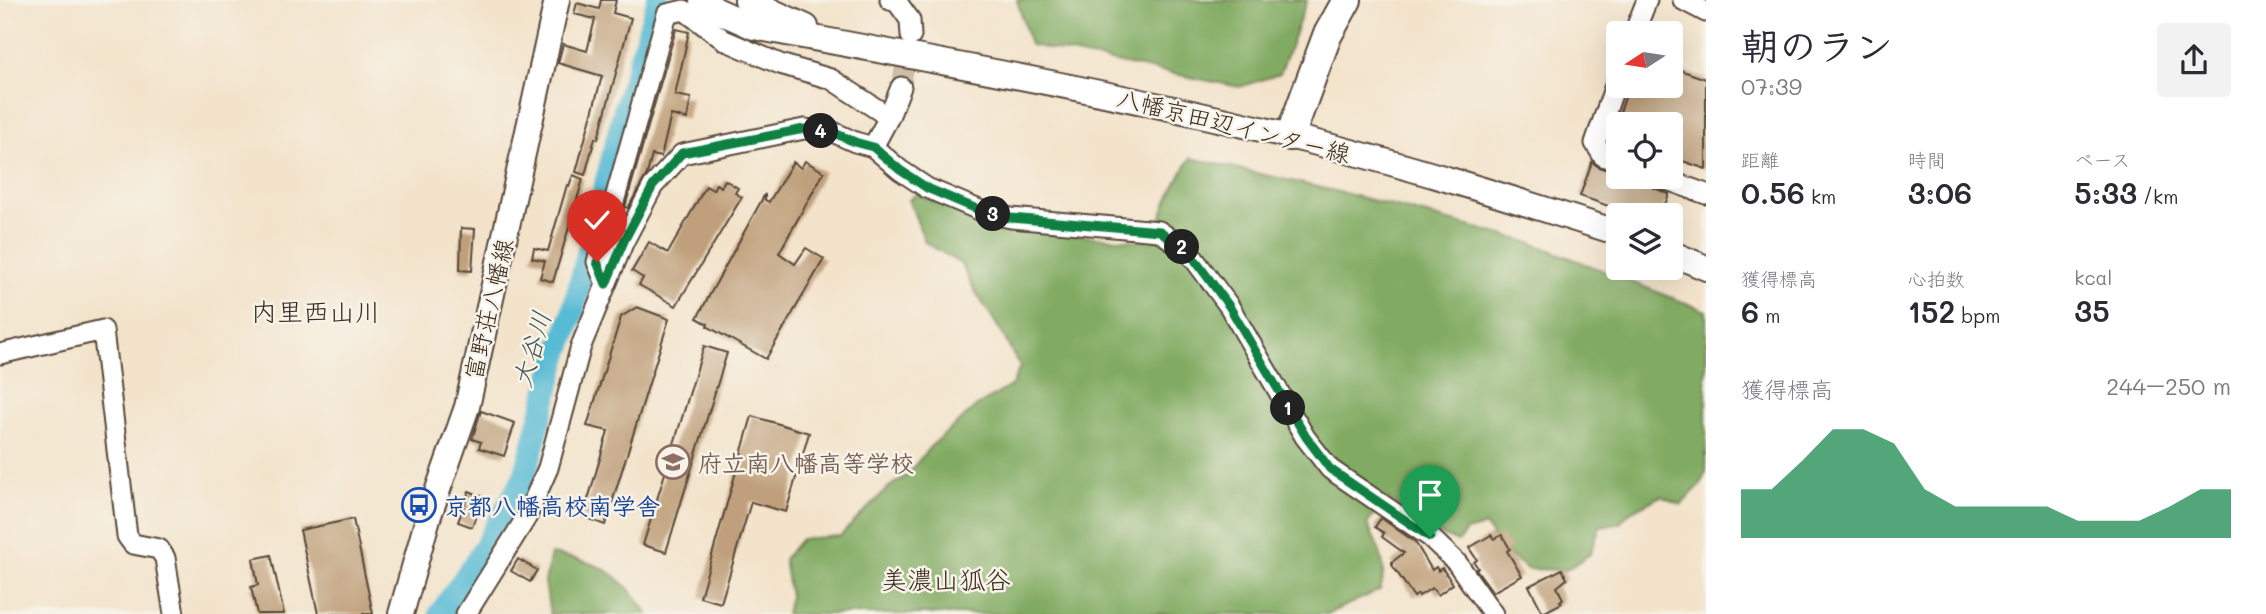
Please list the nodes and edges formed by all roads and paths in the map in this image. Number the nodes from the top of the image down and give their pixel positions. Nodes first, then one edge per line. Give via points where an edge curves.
1 (557, 0) edge
2 (702, 0) edge
3 (890, 0) edge
4 (1333, 0) edge
5 (1347, 0) edge
6 (1647, 0) edge
7 (1683, 0) edge
8 (757, 8) edge
9 (1706, 12) edge
10 (1639, 21) edge
11 (911, 36) tunnel mouth
12 (901, 87) tunnel mouth
13 (1611, 98) edge
14 (889, 117) junction
15 (1290, 136) junction
16 (873, 147) junction
17 (1606, 157) edge
18 (1683, 186) edge
19 (1706, 194) edge
20 (1606, 229) edge
21 (1683, 258) edge
22 (1706, 268) edge
23 (606, 284) junction
24 (0, 354) edge
25 (174, 614) edge
26 (401, 614) edge
27 (466, 614) edge
28 (1493, 614) edge

1 - 26 main road, 富野荘八幡線 via 467,407
2 - 8 main road, 八幡京田辺インター線 via 716,10
3 - 11 street via 897,2 910,20
4 - 15 highway via 1301,76
5 - 15 highway via 1326,36
6 - 10 street
7 - 9 street
8 - 15 main road, 八幡京田辺インター線 via 842,43 1036,78
12 - 14 street
13 - 17 street via 1595,142
14 - 16 street
14 - 23 street via 831,79 724,40 684,10 667,14 597,262
15 - 20 main road, 八幡京田辺インター線
16 - 23 street via 832,132 804,129 682,153 653,186
16 - 28 street via 927,188 984,212 1160,231 1189,252 1229,306 1306,437 1330,469 1430,537 1457,563
18 - 19 street
21 - 22 main road
23 - 27 street via 581,346 548,468 526,518
24 - 25 street via 103,330 127,536 133,544 159,549 165,558

